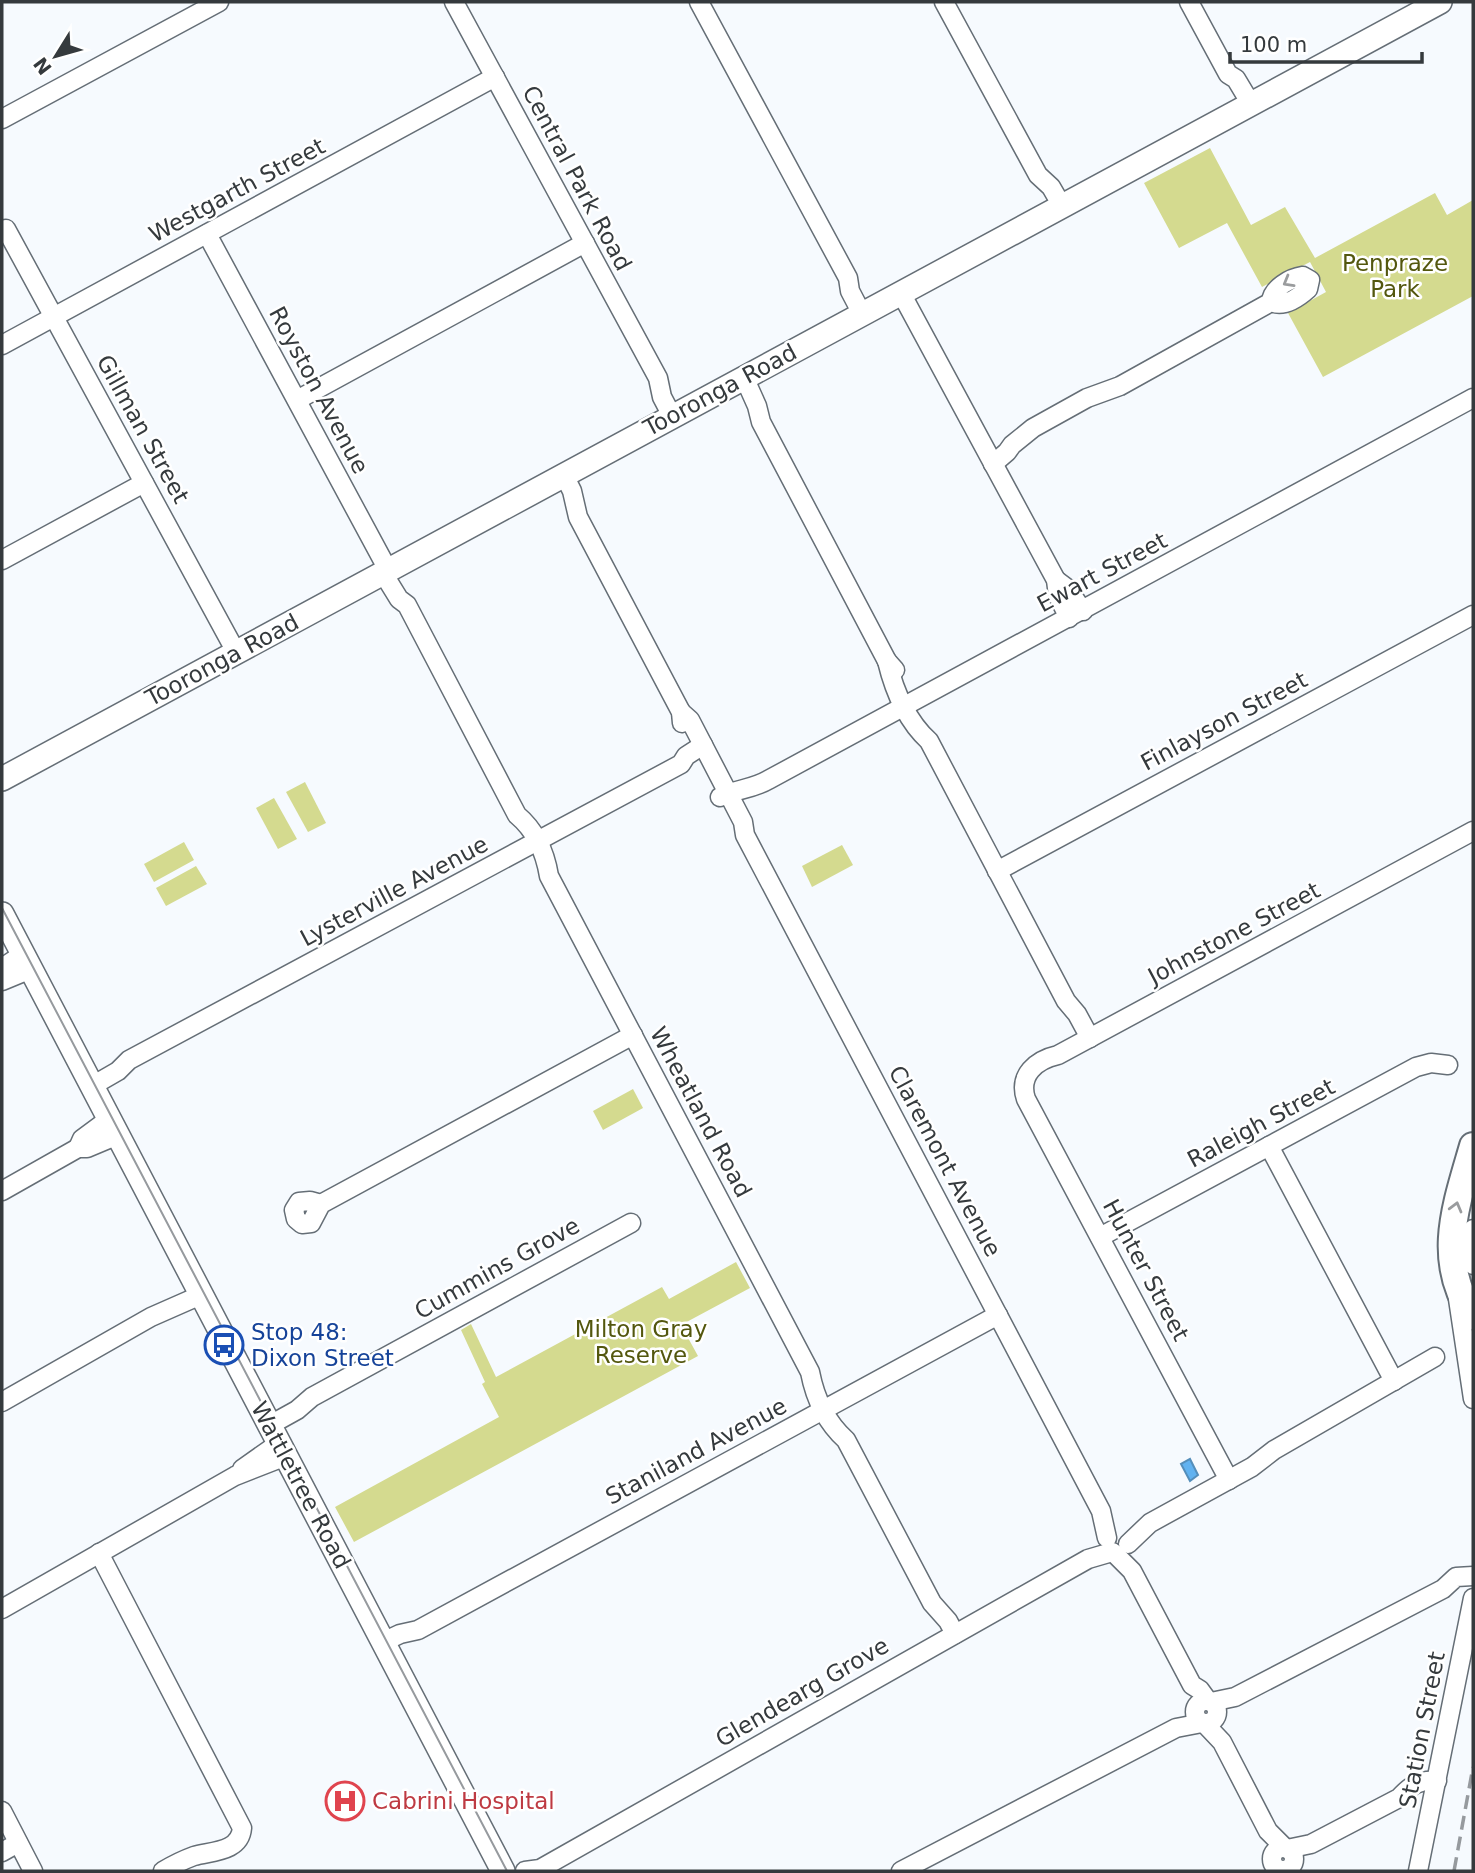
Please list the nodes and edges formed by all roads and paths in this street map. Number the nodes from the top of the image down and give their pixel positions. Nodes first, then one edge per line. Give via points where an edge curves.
1 (219, 2) edge
2 (454, 2) edge
3 (699, 2) edge
4 (944, 2) edge
5 (1189, 2) edge
6 (1430, 4) edge
7 (495, 78) junction
8 (1246, 106) junction
9 (2, 119) edge
10 (1057, 209) junction
11 (6, 229) dead end
12 (207, 234) junction
13 (585, 243) junction
14 (901, 293) junction
15 (1271, 302) dead end
16 (867, 311) junction
17 (54, 317) junction
18 (2, 345) edge
19 (739, 380) junction
20 (1473, 398) edge
21 (297, 400) junction
22 (677, 414) junction
23 (989, 457) junction
24 (558, 478) junction
25 (144, 482) junction
26 (2, 560) edge
27 (388, 570) junction
28 (1076, 615) junction
29 (1473, 615) edge
30 (236, 652) junction
31 (909, 704) junction
32 (703, 754) junction
33 (2, 779) edge
34 (728, 802) junction
35 (1473, 831) edge
36 (532, 844) junction
37 (998, 871) junction
38 (2, 914) edge
39 (27, 962) junction
40 (2, 968) edge
41 (2, 981) edge
42 (633, 1035) junction
43 (1086, 1040) junction
44 (1448, 1065) dead end
45 (90, 1082) junction
46 (1023, 1082) joint
47 (113, 1127) junction
48 (1269, 1146) junction
49 (1473, 1146) edge
50 (2, 1191) edge
51 (321, 1204) dead end
52 (631, 1223) dead end
53 (1473, 1229) edge
54 (1100, 1237) junction
55 (1464, 1267) edge
56 (199, 1290) junction
57 (998, 1315) junction
58 (1473, 1316) edge
59 (1435, 1357) dead end
60 (1394, 1381) junction
61 (1473, 1399) edge
62 (2, 1402) edge
63 (829, 1407) junction
64 (275, 1435) junction
65 (1229, 1480) junction
66 (1116, 1542) junction
67 (99, 1553) junction
68 (1473, 1576) edge
69 (1443, 1589) junction
70 (1473, 1592) edge
71 (1473, 1598) edge
72 (2, 1609) edge
73 (950, 1637) junction
74 (386, 1648) junction
75 (1206, 1713) junction
76 (1435, 1789) junction
77 (2, 1811) edge
78 (18, 1843) junction
79 (2, 1852) edge
80 (1283, 1862) edge
81 (534, 1870) edge
82 (33, 1871) edge
83 (163, 1871) edge
84 (503, 1871) edge
85 (901, 1871) edge
86 (1256, 1871) edge
87 (1418, 1871) edge

1 - 9 street
2 - 7 street, Central Park Road
3 - 16 street via 848,278 859,286
4 - 10 street via 1038,175 1051,187
5 - 8 street via 1228,74 1236,79
6 - 8 main road, Tooronga Road
7 - 12 street, Westgarth Street
7 - 13 street, Central Park Road
8 - 10 main road, Tooronga Road
10 - 14 main road, Tooronga Road
11 - 17 street, Gillman Street
12 - 17 street, Westgarth Street
12 - 21 street, Royston Avenue
13 - 21 street
13 - 22 street, Central Park Road via 658,378 671,392
14 - 16 main road, Tooronga Road
14 - 23 street
15 - 23 street via 1120,386 1087,398 1033,428 1007,452
16 - 19 main road, Tooronga Road
17 - 18 street, Westgarth Street
17 - 25 street, Gillman Street
19 - 22 main road, Tooronga Road
19 - 31 street via 757,406 761,422
20 - 28 street, Ewart Street
21 - 27 street, Royston Avenue
22 - 24 main road, Tooronga Road
23 - 28 street via 1056,580 1068,589
24 - 27 main road, Tooronga Road
24 - 32 street, Claremont Avenue via 572,491 578,517 681,712 682,724
25 - 26 street
25 - 30 street, Gillman Street
27 - 30 main road, Tooronga Road
27 - 36 street, Wheatland Road via 406,596 517,814 525,821
28 - 31 street, Ewart Street
29 - 37 street, Finlayson Street
30 - 33 main road, Tooronga Road
31 - 34 street, Ewart Street
31 - 37 street via 928,730 929,741
32 - 34 street, Claremont Avenue
32 - 36 street, Lysterville Avenue
34 - 57 street, Claremont Avenue via 743,822 745,835
35 - 43 street, Johnstone Street
36 - 42 street, Wheatland Road via 544,853 549,876
36 - 45 street, Lysterville Avenue via 129,1060 115,1063
37 - 43 street via 1077,1014
38 - 39 main road, Wattletree Road
39 - 40 street
39 - 41 street
39 - 45 main road, Wattletree Road
42 - 51 street
42 - 63 street, Wheatland Road via 810,1372 813,1387
43 - 46 street, Johnstone Street via 1037,1063
44 - 48 street, Raleigh Street via 1416,1067
45 - 47 main road, Wattletree Road
46 - 54 street, Hunter Street via 1026,1099
47 - 50 street via 82,1139 78,1148
47 - 56 main road, Wattletree Road
48 - 54 street, Raleigh Street
48 - 60 street
55 -> 49 highway via 1451,1245 1452,1222
52 - 64 street, Cummins Grove via 312,1397 293,1402
53 - 55 street
54 - 65 street, Hunter Street
55 - 58 highway via 1462,1296
55 - 61 street
56 - 62 street via 170,1301
56 - 64 main road, Wattletree Road
57 - 63 street, Staniland Avenue
57 - 66 street, Claremont Avenue
59 - 60 street, Glendearg Grove
60 - 65 street, Glendearg Grove
63 - 73 street, Wheatland Road via 837,1433 846,1440 932,1603 935,1620
63 - 74 street, Staniland Avenue via 418,1630 400,1634
64 - 67 street, Cummins Grove via 235,1476
64 - 74 main road, Wattletree Road
65 - 66 street, Glendearg Grove
66 - 73 street, Glendearg Grove
66 - 75 street via 1192,1685 1191,1694
67 - 72 street, Cummins Grove
67 - 83 street via 241,1823 239,1839 226,1849
68 - 69 street via 1456,1577
69 - 70 street
69 - 75 street via 1235,1698 1229,1706
71 - 76 street, Station Street
73 - 81 street, Glendearg Grove
74 - 84 main road, Wattletree Road
75 - 80 street via 1222,1733 1222,1742
75 - 85 street
76 - 80 street via 1399,1798
76 - 87 street, Station Street
77 - 78 street
78 - 79 street
78 - 82 street
80 - 86 street

